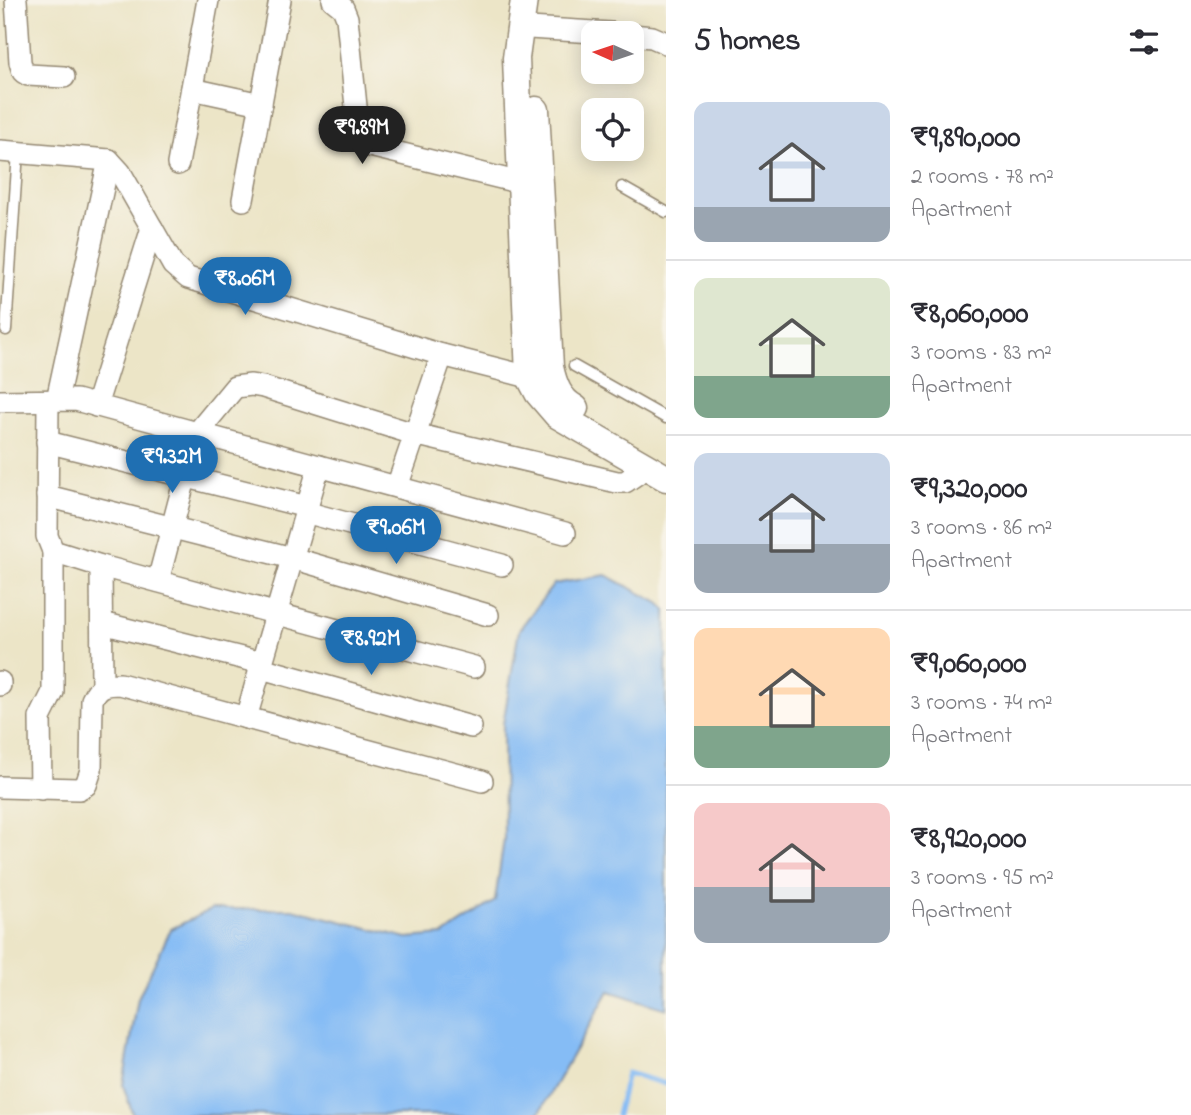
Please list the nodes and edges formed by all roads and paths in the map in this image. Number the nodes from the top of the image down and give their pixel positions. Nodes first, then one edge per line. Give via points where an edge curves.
1 (16, 0) edge
2 (208, 0) edge
3 (280, 0) edge
4 (333, 0) edge
5 (525, 13) edge
6 (581, 26) edge
7 (644, 36) edge
8 (666, 43) edge
9 (64, 77) dead end
10 (192, 89) junction
11 (261, 104) junction
12 (9, 151) edge
13 (109, 160) junction
14 (178, 164) dead end
15 (520, 183) junction
16 (622, 187) dead end
17 (243, 200) dead end
18 (666, 212) edge
19 (152, 228) junction
20 (6, 330) dead end
21 (442, 355) junction
22 (574, 366) dead end
23 (541, 380) junction
24 (52, 400) junction
25 (0, 401) edge
26 (96, 406) junction
27 (666, 418) edge
28 (197, 433) junction
29 (414, 434) junction
30 (47, 442) junction
31 (318, 466) junction
32 (660, 468) edge
33 (185, 476) junction
34 (397, 487) junction
35 (47, 496) junction
36 (306, 509) junction
37 (172, 528) junction
38 (565, 533) dead end
39 (53, 551) junction
40 (292, 558) junction
41 (502, 565) dead end
42 (101, 566) junction
43 (158, 581) junction
44 (276, 612) junction
45 (488, 615) dead end
46 (102, 623) junction
47 (261, 665) junction
48 (474, 667) dead end
49 (103, 685) junction
50 (246, 718) junction
51 (471, 727) dead end
52 (482, 781) dead end
53 (0, 787) edge
54 (41, 789) junction

1 - 9 street via 23,72
2 - 10 street
3 - 11 street
4 - 15 street via 344,8 347,18 363,141
5 - 6 street
5 - 15 street via 516,58
5 - 23 street via 534,63 550,367
7 - 8 street
10 - 11 street
10 - 14 street
11 - 17 street
12 - 13 street
12 - 20 lane
13 - 19 street
13 - 24 street
15 - 23 street
16 - 18 lane
19 - 21 street via 173,265 188,278
19 - 26 street
21 - 23 street
21 - 29 street
22 - 27 lane
23 - 32 street
24 - 25 street
24 - 26 street
24 - 30 street
26 - 28 street
28 - 29 street via 235,387 251,386
28 - 31 street
28 - 33 street
29 - 32 street via 617,482
29 - 34 street
30 - 33 street
30 - 35 street
31 - 34 street
31 - 36 street
33 - 36 street
33 - 37 street
34 - 38 street
35 - 37 street
35 - 39 street via 47,536
36 - 40 street
36 - 41 street
37 - 40 street
37 - 43 street
39 - 42 street
39 - 54 street via 53,692 40,718
40 - 44 street
40 - 45 street
42 - 43 street
42 - 46 street
43 - 44 street
44 - 47 street
44 - 48 street
46 - 47 street
46 - 49 street
47 - 50 street
47 - 51 street
49 - 50 street via 120,684
49 - 54 street via 92,700 90,779 79,789
50 - 52 street
53 - 54 street

